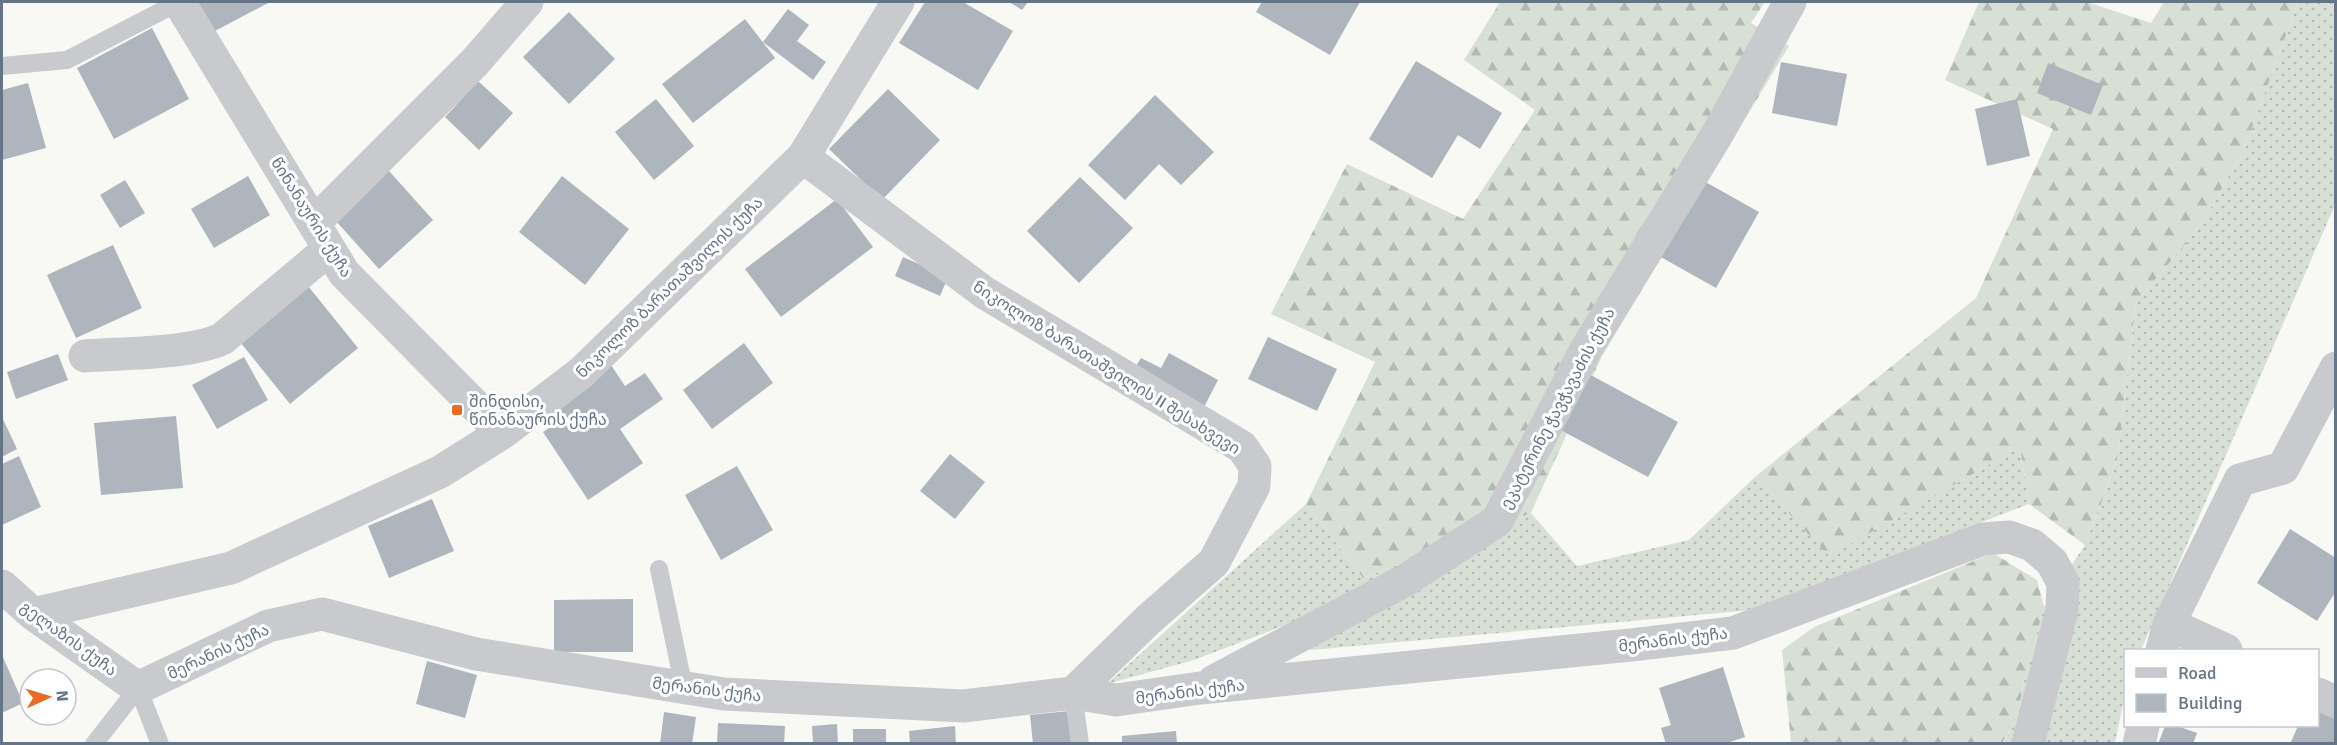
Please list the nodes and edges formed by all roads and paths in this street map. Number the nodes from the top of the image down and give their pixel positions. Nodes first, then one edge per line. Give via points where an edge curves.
1 (179, 2) edge
2 (527, 2) edge
3 (898, 2) edge
4 (1790, 2) edge
5 (2, 66) edge
6 (803, 157) junction
7 (322, 236) junction
8 (85, 356) dead end
9 (2336, 368) edge
10 (502, 433) junction
11 (659, 569) dead end
12 (2, 586) edge
13 (33, 614) junction
14 (2166, 637) edge
15 (2217, 649) edge
16 (138, 688) junction
17 (684, 688) junction
18 (1200, 688) junction
19 (1073, 693) junction
20 (2319, 694) edge
21 (2336, 702) edge
22 (2143, 727) edge
23 (94, 744) edge
24 (160, 744) edge
25 (1080, 744) edge
26 (2028, 744) edge
27 (2139, 744) edge

1 - 5 lane via 67,60
1 - 7 street, წინანაურის ქუჩა
2 - 7 street
3 - 6 street, ნიკოლოზ ბარათაშვილის ქუჩა
4 - 18 street, ეკატერინე ჭავჭავაძის ქუჩა via 1718,133 1585,351 1497,521 1406,580
6 - 10 street, ნიკოლოზ ბარათაშვილის ქუჩა via 581,373
6 - 19 street, ნიკოლოზ ბარათაშვილის II შესახვევი via 985,293 1242,447 1255,465 1254,486 1214,562
7 - 8 street via 222,339 192,347
7 - 10 street, წინანაურის ქუჩა via 344,273
9 - 14 street via 2283,468 2240,480
10 - 13 street, ნიკოლოზ ბარათაშვილის ქუჩა via 440,472 231,568
11 - 17 lane
12 - 13 street, გელაზის ქუჩა
13 - 16 street, გელაზის ქუჩა
14 - 15 street
16 - 17 street, მერანის ქუჩა via 268,626 322,614 476,654
16 - 23 lane
16 - 24 lane
17 - 19 street, მერანის ქუჩა via 724,694 963,706
18 - 19 street, მერანის ქუჩა via 1116,700
18 - 26 street, მერანის ქუჩა via 1733,633 1983,539 2009,537 2032,545 2052,562 2063,584 2062,610
19 - 25 lane
20 - 21 street
22 - 27 street

